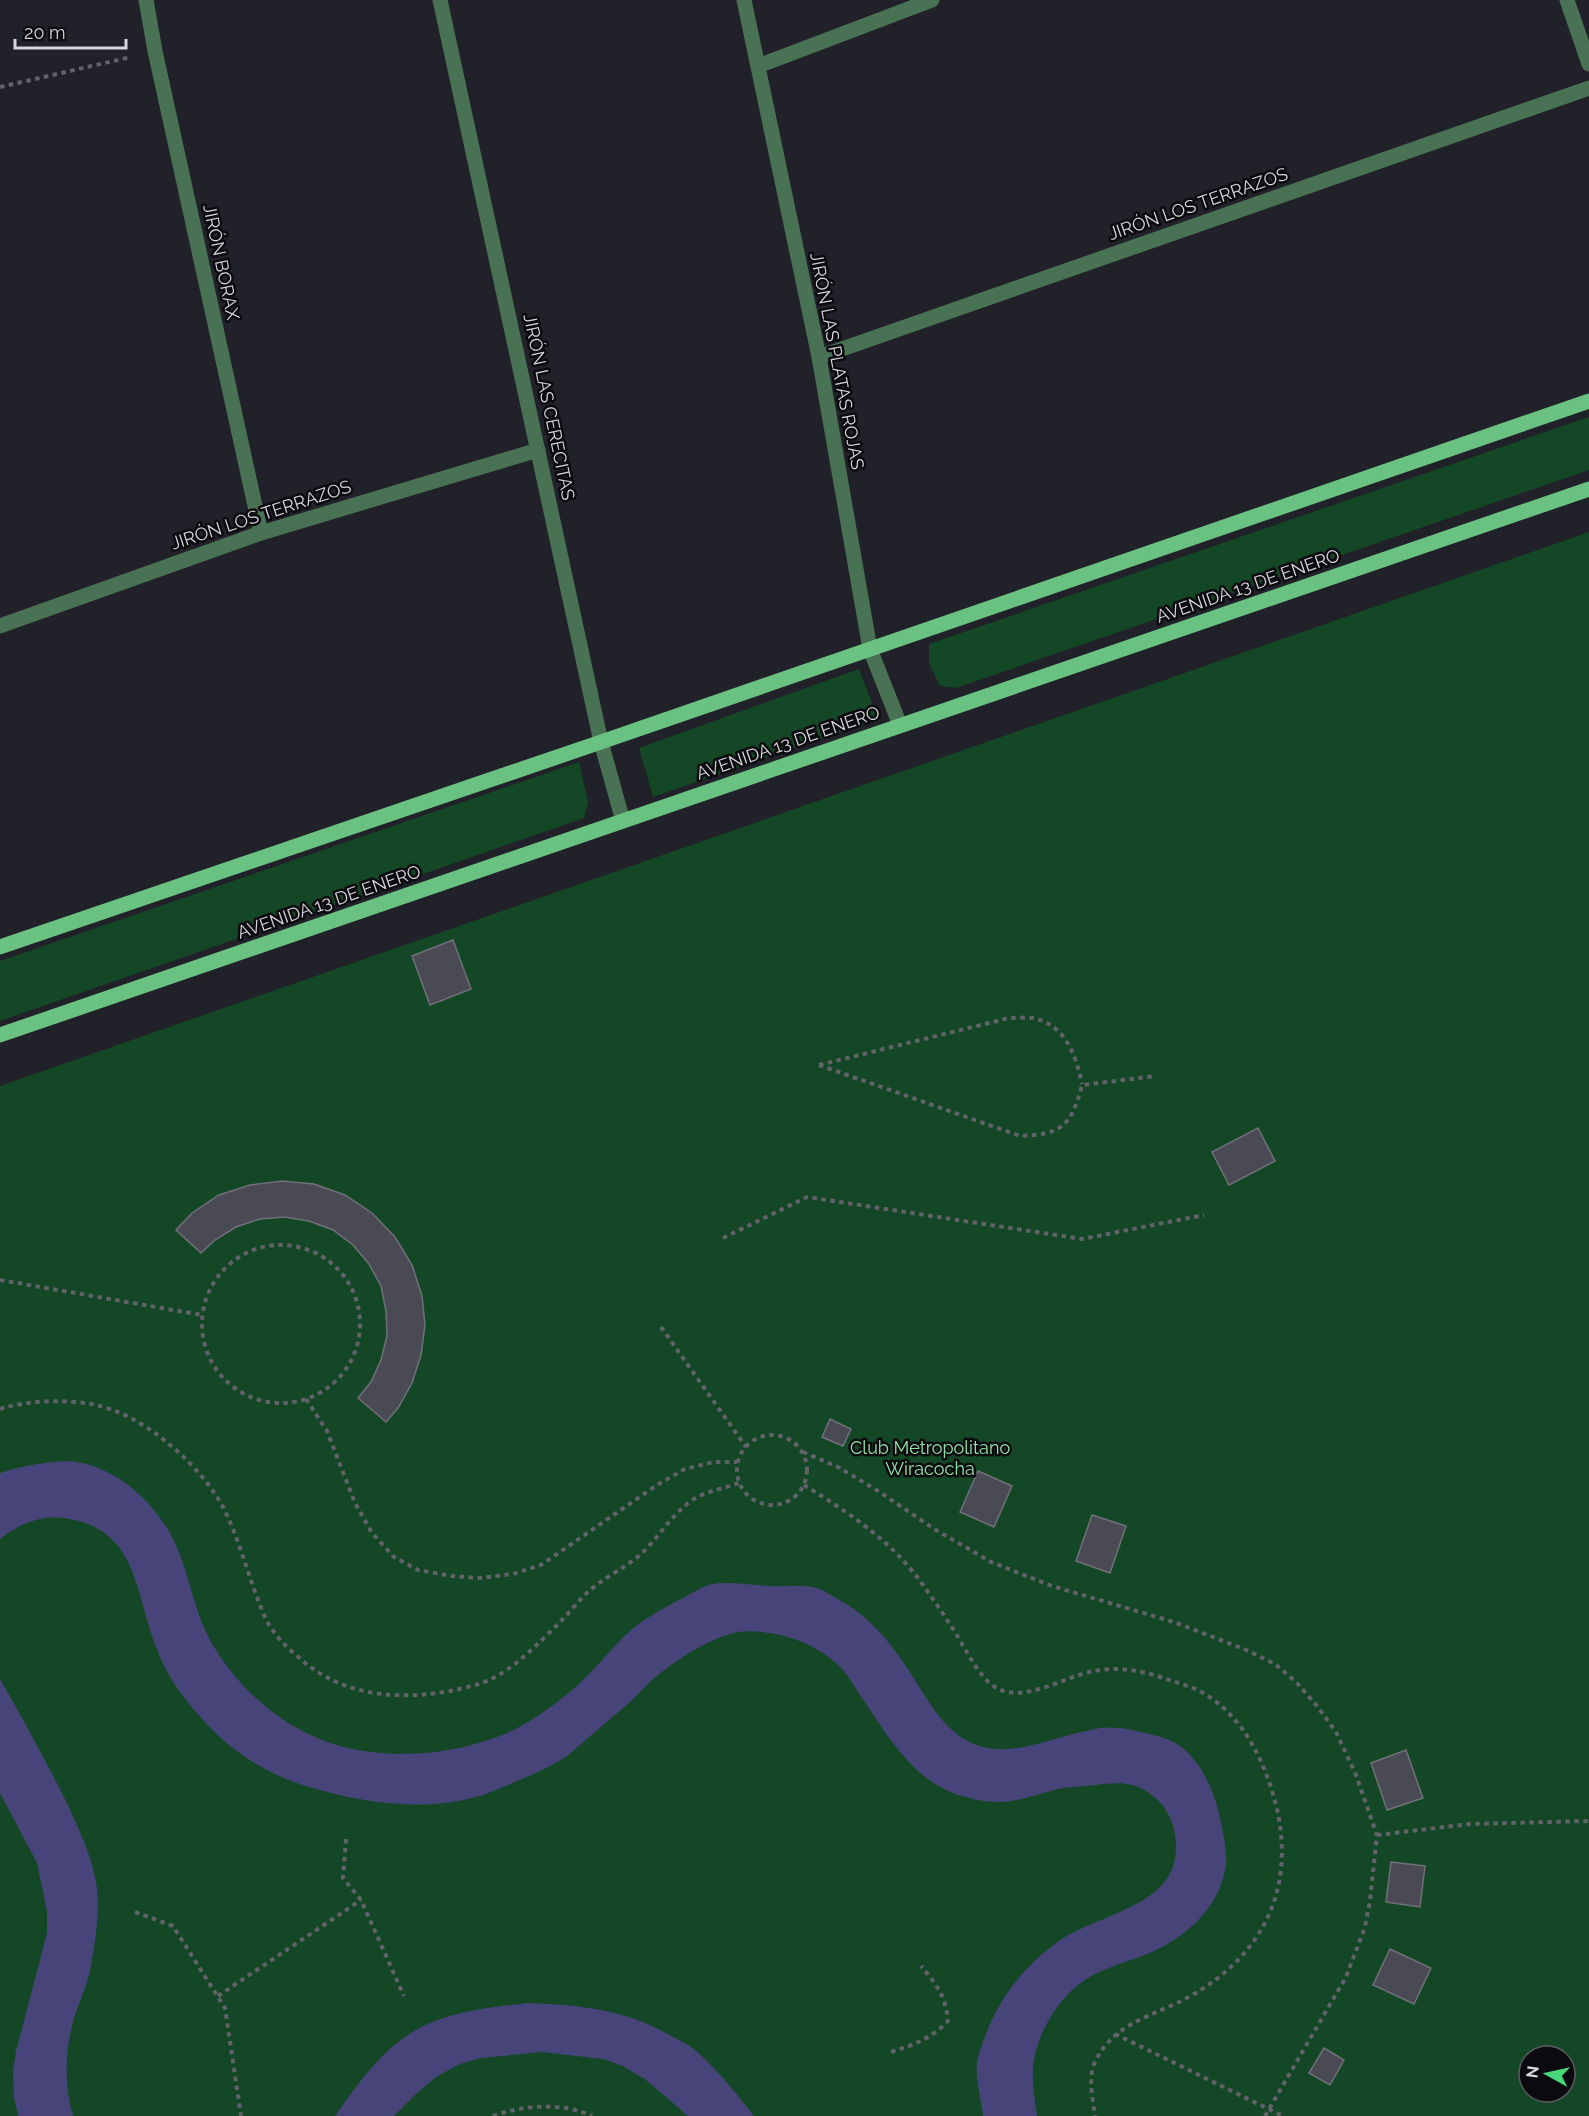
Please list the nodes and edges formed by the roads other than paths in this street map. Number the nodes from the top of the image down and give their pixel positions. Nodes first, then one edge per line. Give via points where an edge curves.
1 (146, 0) edge
2 (440, 0) edge
3 (744, 0) edge
4 (932, 0) edge
5 (1567, 0) edge
6 (1589, 64) edge
7 (758, 66) junction
8 (1589, 88) edge
9 (819, 357) junction
10 (1589, 401) edge
11 (538, 450) junction
12 (1589, 489) edge
13 (261, 533) junction
14 (0, 626) edge
15 (870, 649) junction
16 (900, 725) junction
17 (601, 742) junction
18 (623, 821) junction
19 (0, 947) edge
20 (0, 1035) edge

1 - 13 street, JIRÓN BORAX
2 - 11 street, JIRÓN LAS CERECITAS
3 - 7 street, JIRÓN LAS PLATAS ROJAS
4 - 7 street
5 - 6 street
7 - 9 street, JIRÓN LAS PLATAS ROJAS
8 - 9 street, JIRÓN LOS TERRAZOS
9 - 15 street, JIRÓN LAS PLATAS ROJAS
10 - 15 main road
11 - 13 street, JIRÓN LOS TERRAZOS
11 - 17 street, JIRÓN LAS CERECITAS
12 - 16 main road, AVENIDA 13 DE ENERO
13 - 14 street, JIRÓN LOS TERRAZOS
15 - 16 street, JIRÓN LAS PLATAS ROJAS
15 - 17 main road
16 - 18 main road, AVENIDA 13 DE ENERO
17 - 18 street, JIRÓN LAS CERECITAS
17 - 19 main road
18 - 20 main road, AVENIDA 13 DE ENERO

